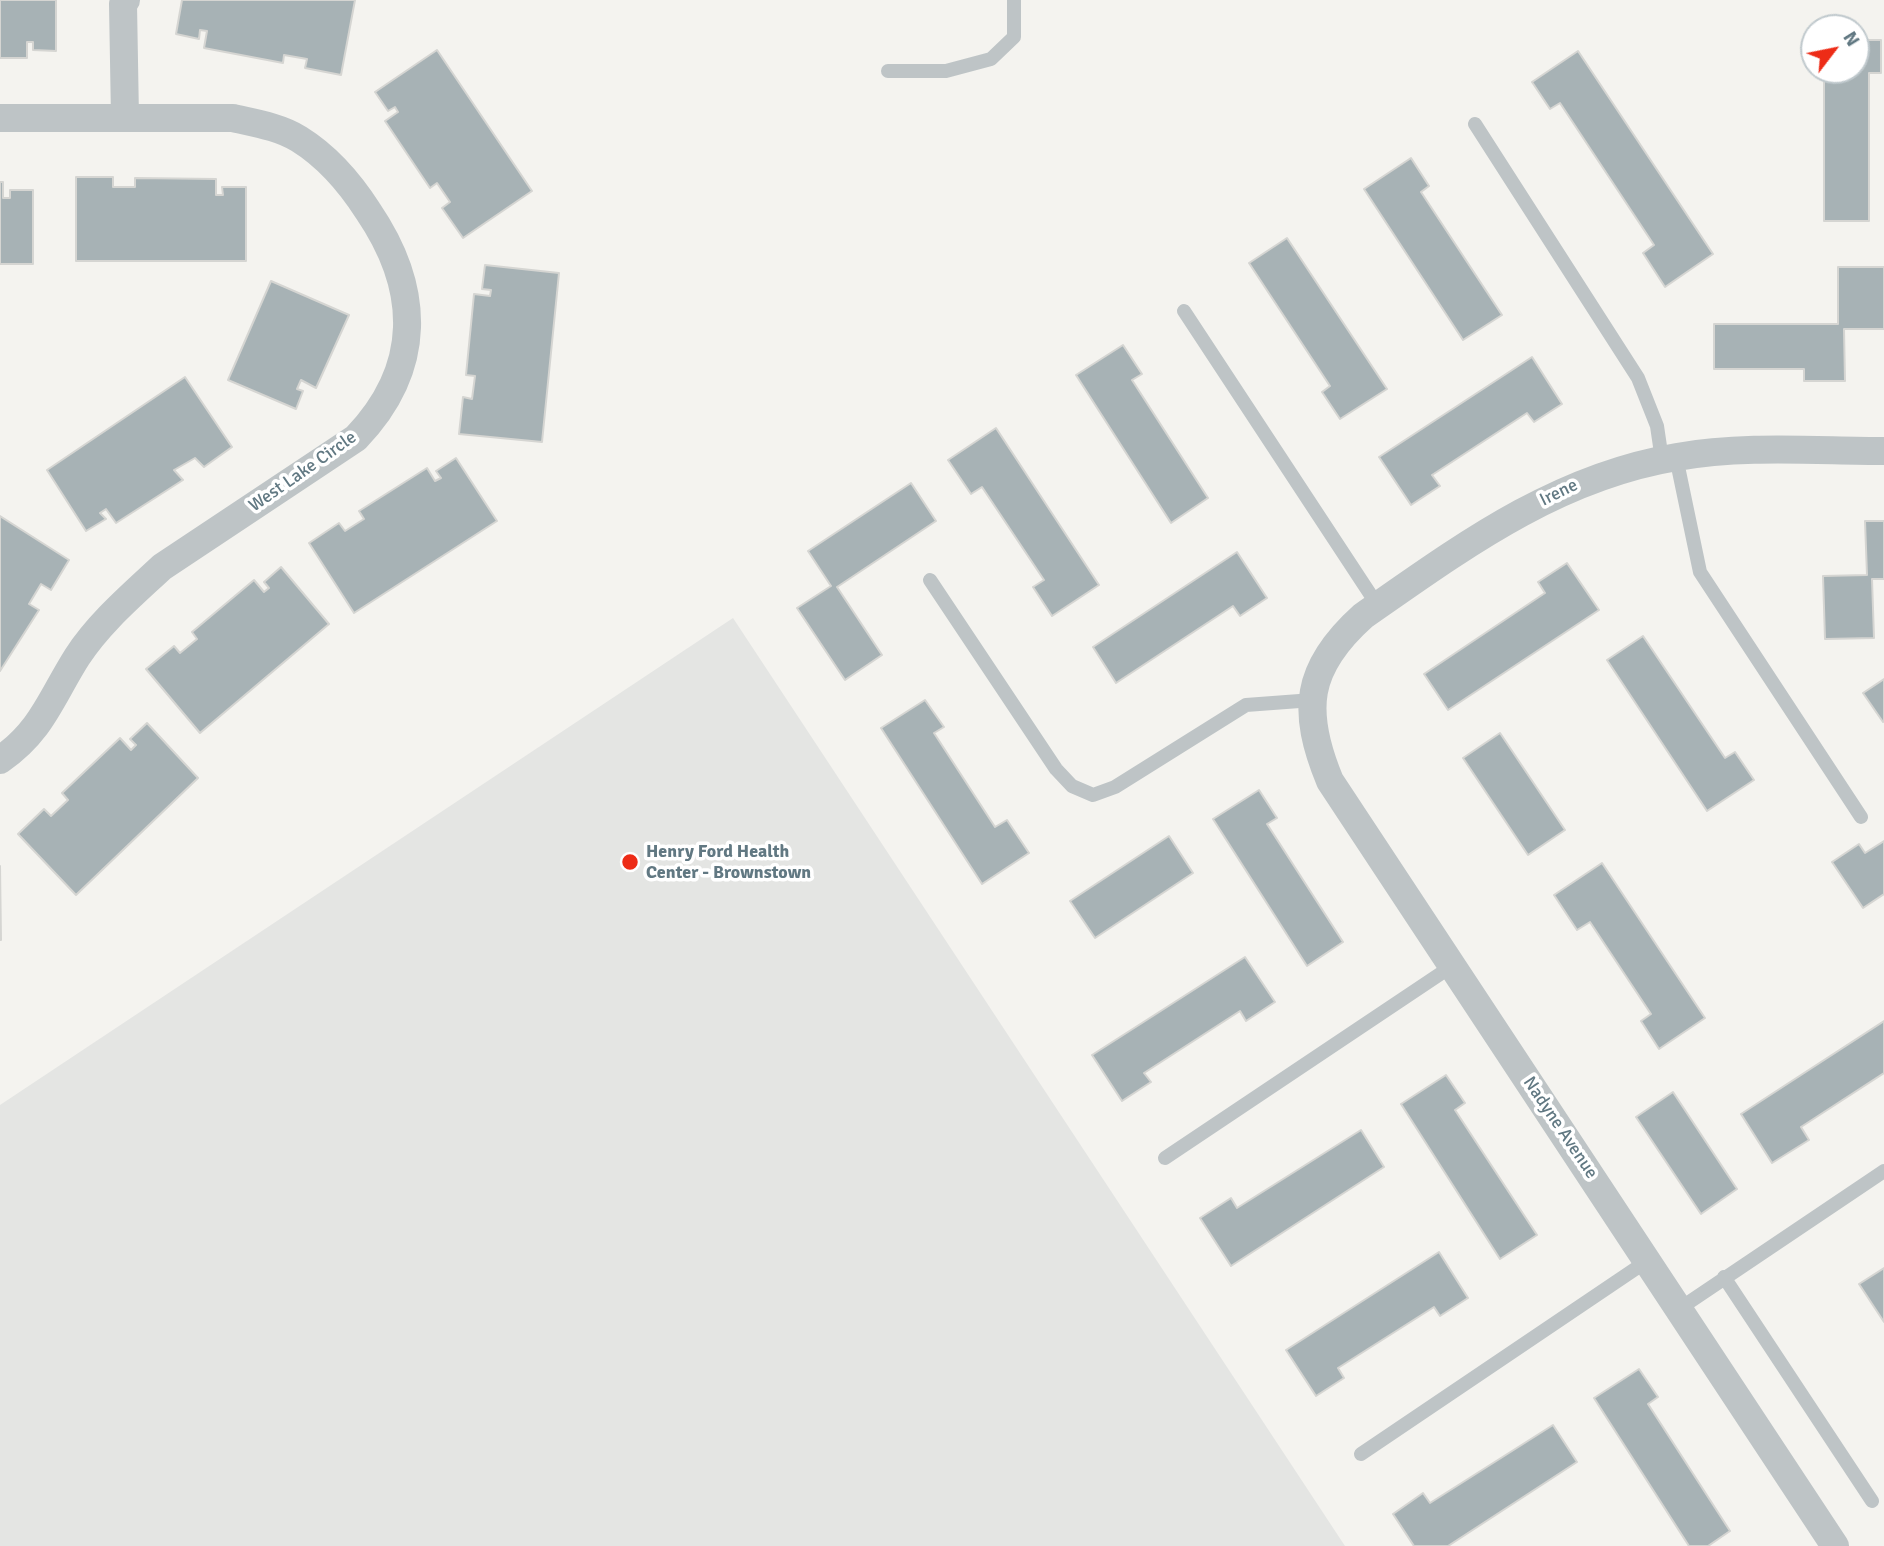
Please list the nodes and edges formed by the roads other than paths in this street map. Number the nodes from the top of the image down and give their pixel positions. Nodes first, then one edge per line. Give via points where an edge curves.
1 (1014, 0) edge
2 (123, 1) edge
3 (887, 71) dead end
4 (0, 118) edge
5 (125, 118) junction
6 (1475, 124) dead end
7 (1184, 310) dead end
8 (1884, 451) edge
9 (1669, 458) junction
10 (930, 580) dead end
11 (1378, 606) junction
12 (1313, 700) junction
13 (0, 760) edge
14 (1861, 817) dead end
15 (1452, 966) junction
16 (1165, 1158) dead end
17 (1884, 1171) edge
18 (1647, 1261) junction
19 (1724, 1277) junction
20 (1679, 1309) junction
21 (1361, 1454) dead end
22 (1872, 1501) dead end
23 (1835, 1546) edge

1 - 3 lane via 1014,37 991,59 946,71
2 - 5 street
4 - 5 street, West Lake Circle
5 - 13 street, West Lake Circle via 233,118 267,126 306,144 348,181 377,223 399,265 408,301 408,333 393,386 377,415 356,438 162,567 93,635 48,713 31,735
6 - 9 lane via 1638,378
7 - 11 lane
8 - 9 street, Irene via 1734,452
9 - 11 street, Irene via 1586,480 1548,496
9 - 14 lane via 1700,572
10 - 12 lane via 1055,769 1072,786 1093,795 1115,788 1246,705
11 - 12 street, Irene via 1343,634 1328,656
12 - 15 street, Nadyne Avenue via 1315,745 1331,781
15 - 16 lane
15 - 18 street, Nadyne Avenue
17 - 19 lane
18 - 20 street, Nadyne Avenue
18 - 21 lane
19 - 20 lane
19 - 22 lane
20 - 23 street, Nadyne Avenue

